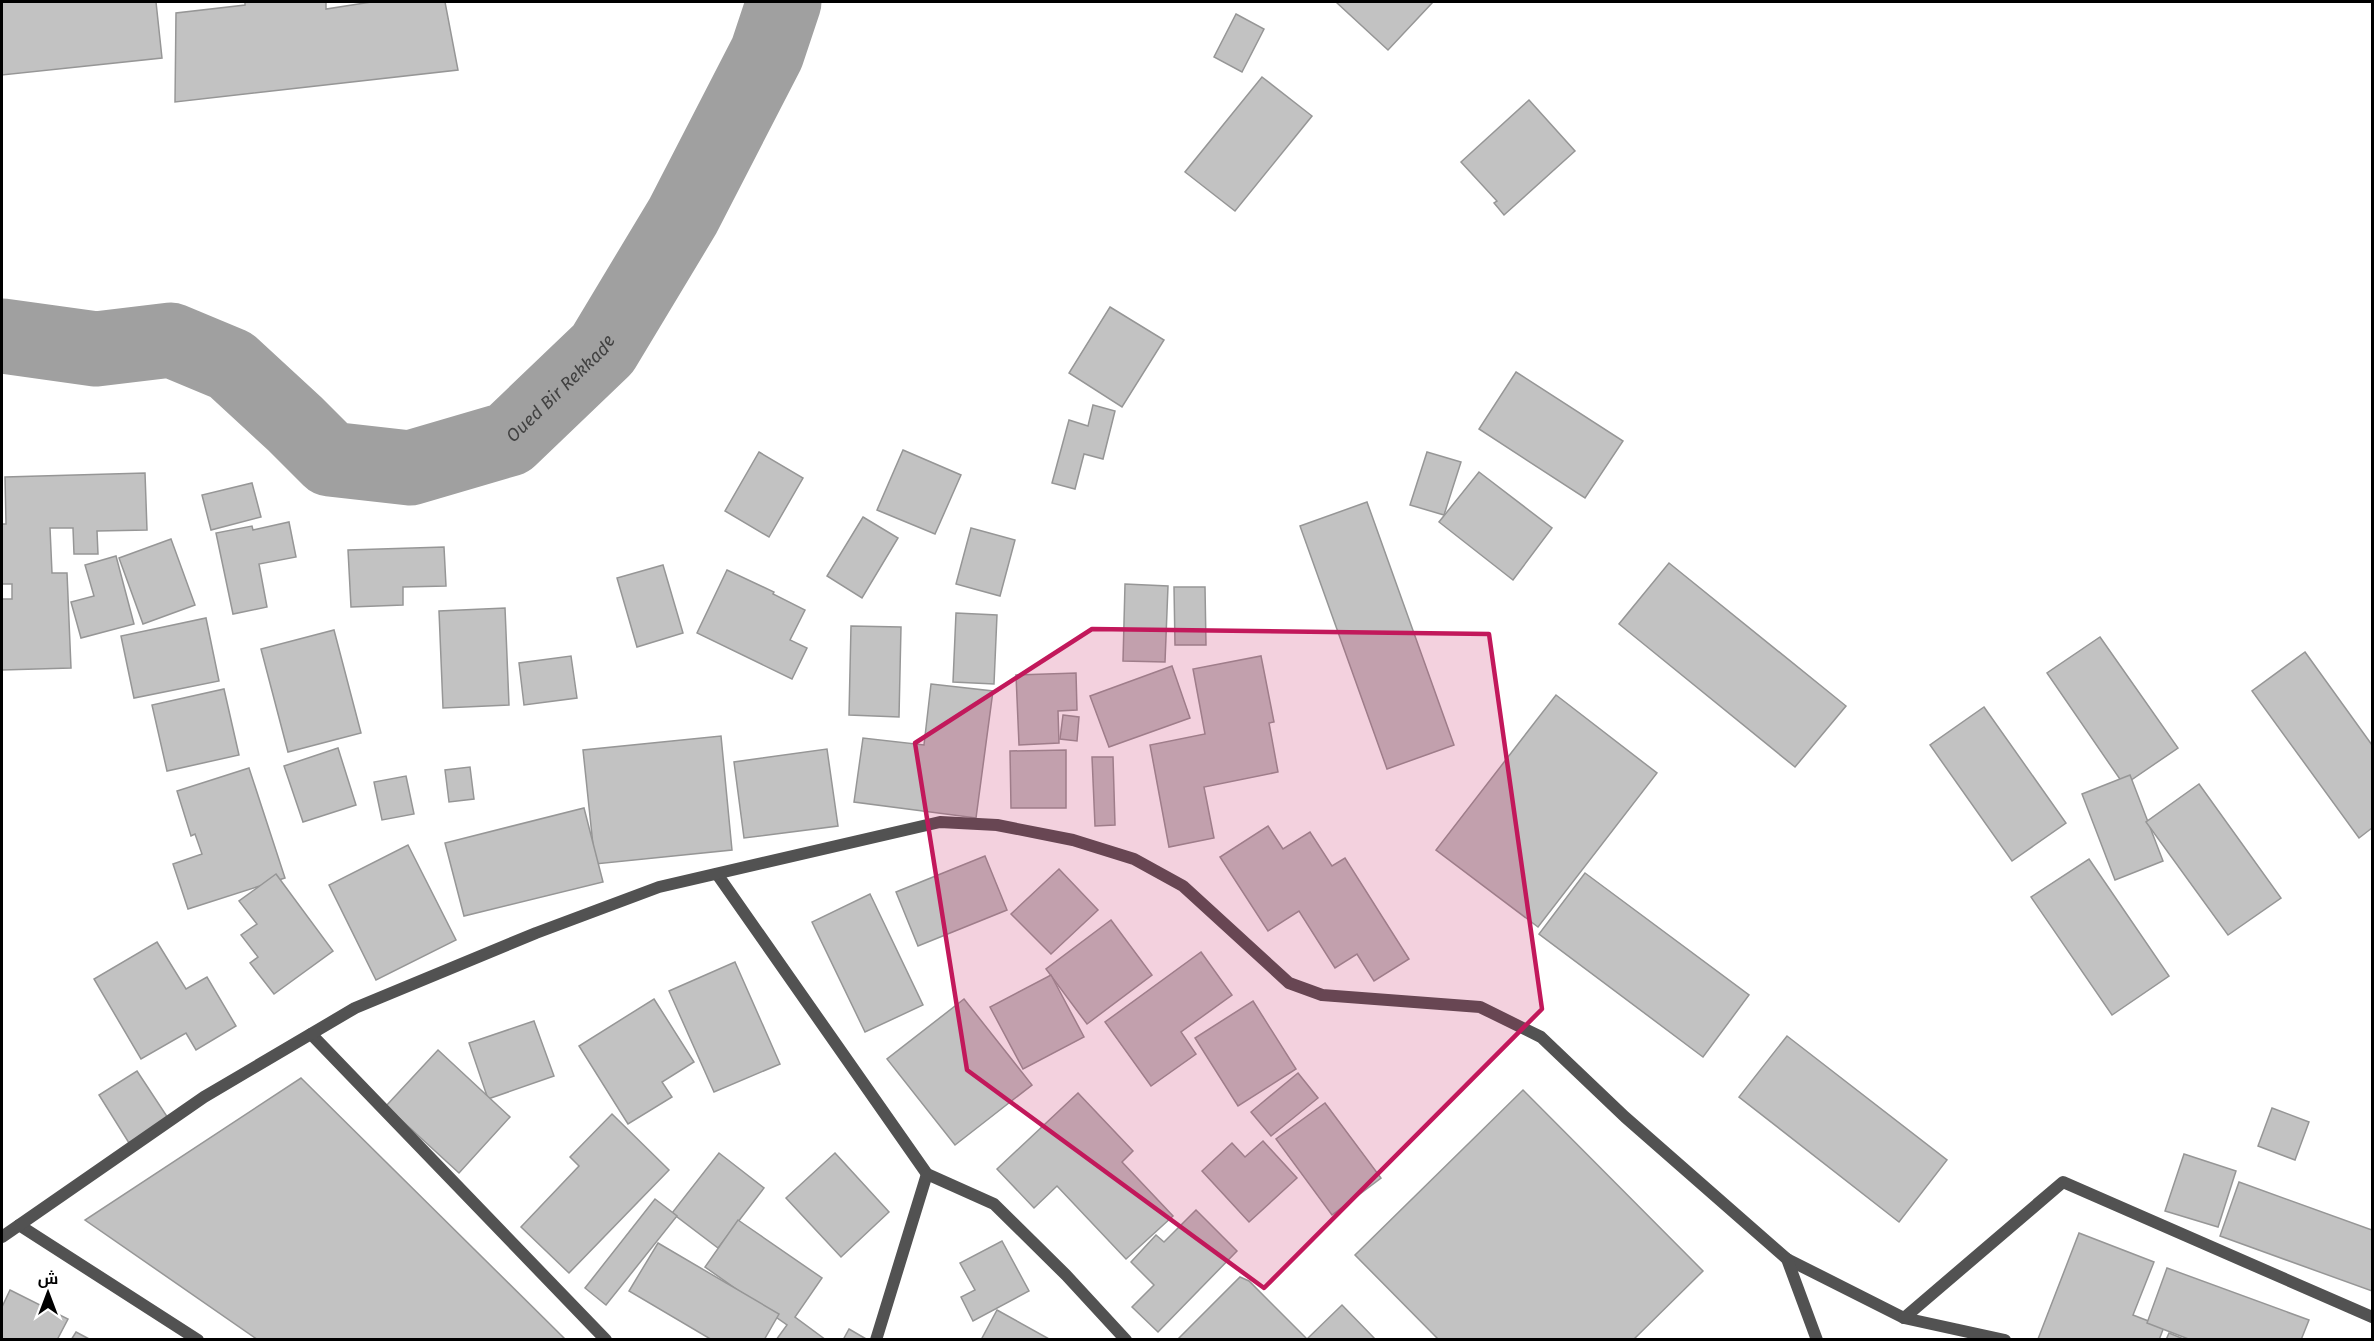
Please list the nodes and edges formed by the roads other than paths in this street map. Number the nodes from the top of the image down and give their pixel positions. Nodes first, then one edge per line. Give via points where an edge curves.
1 (717, 874) junction
2 (311, 1034) junction
3 (927, 1174) junction
4 (19, 1224) junction
5 (2, 1237) edge
6 (1787, 1259) junction
7 (2373, 1317) edge
8 (1904, 1318) junction
9 (198, 1340) edge
10 (606, 1340) edge
11 (876, 1340) edge
12 (1126, 1340) edge
13 (1816, 1340) edge
14 (2005, 1340) edge

1 - 2 street via 659,887 536,933 355,1008
1 - 3 street
1 - 6 street via 940,822 997,825 1073,840 1134,859 1183,886 1289,983 1322,995 1480,1007 1541,1037 1634,1125
2 - 4 street via 204,1096
2 - 10 street
3 - 11 street
3 - 12 street via 994,1204
4 - 5 street
4 - 9 street
6 - 8 street
6 - 13 street
7 - 8 street via 2063,1182
8 - 14 street

